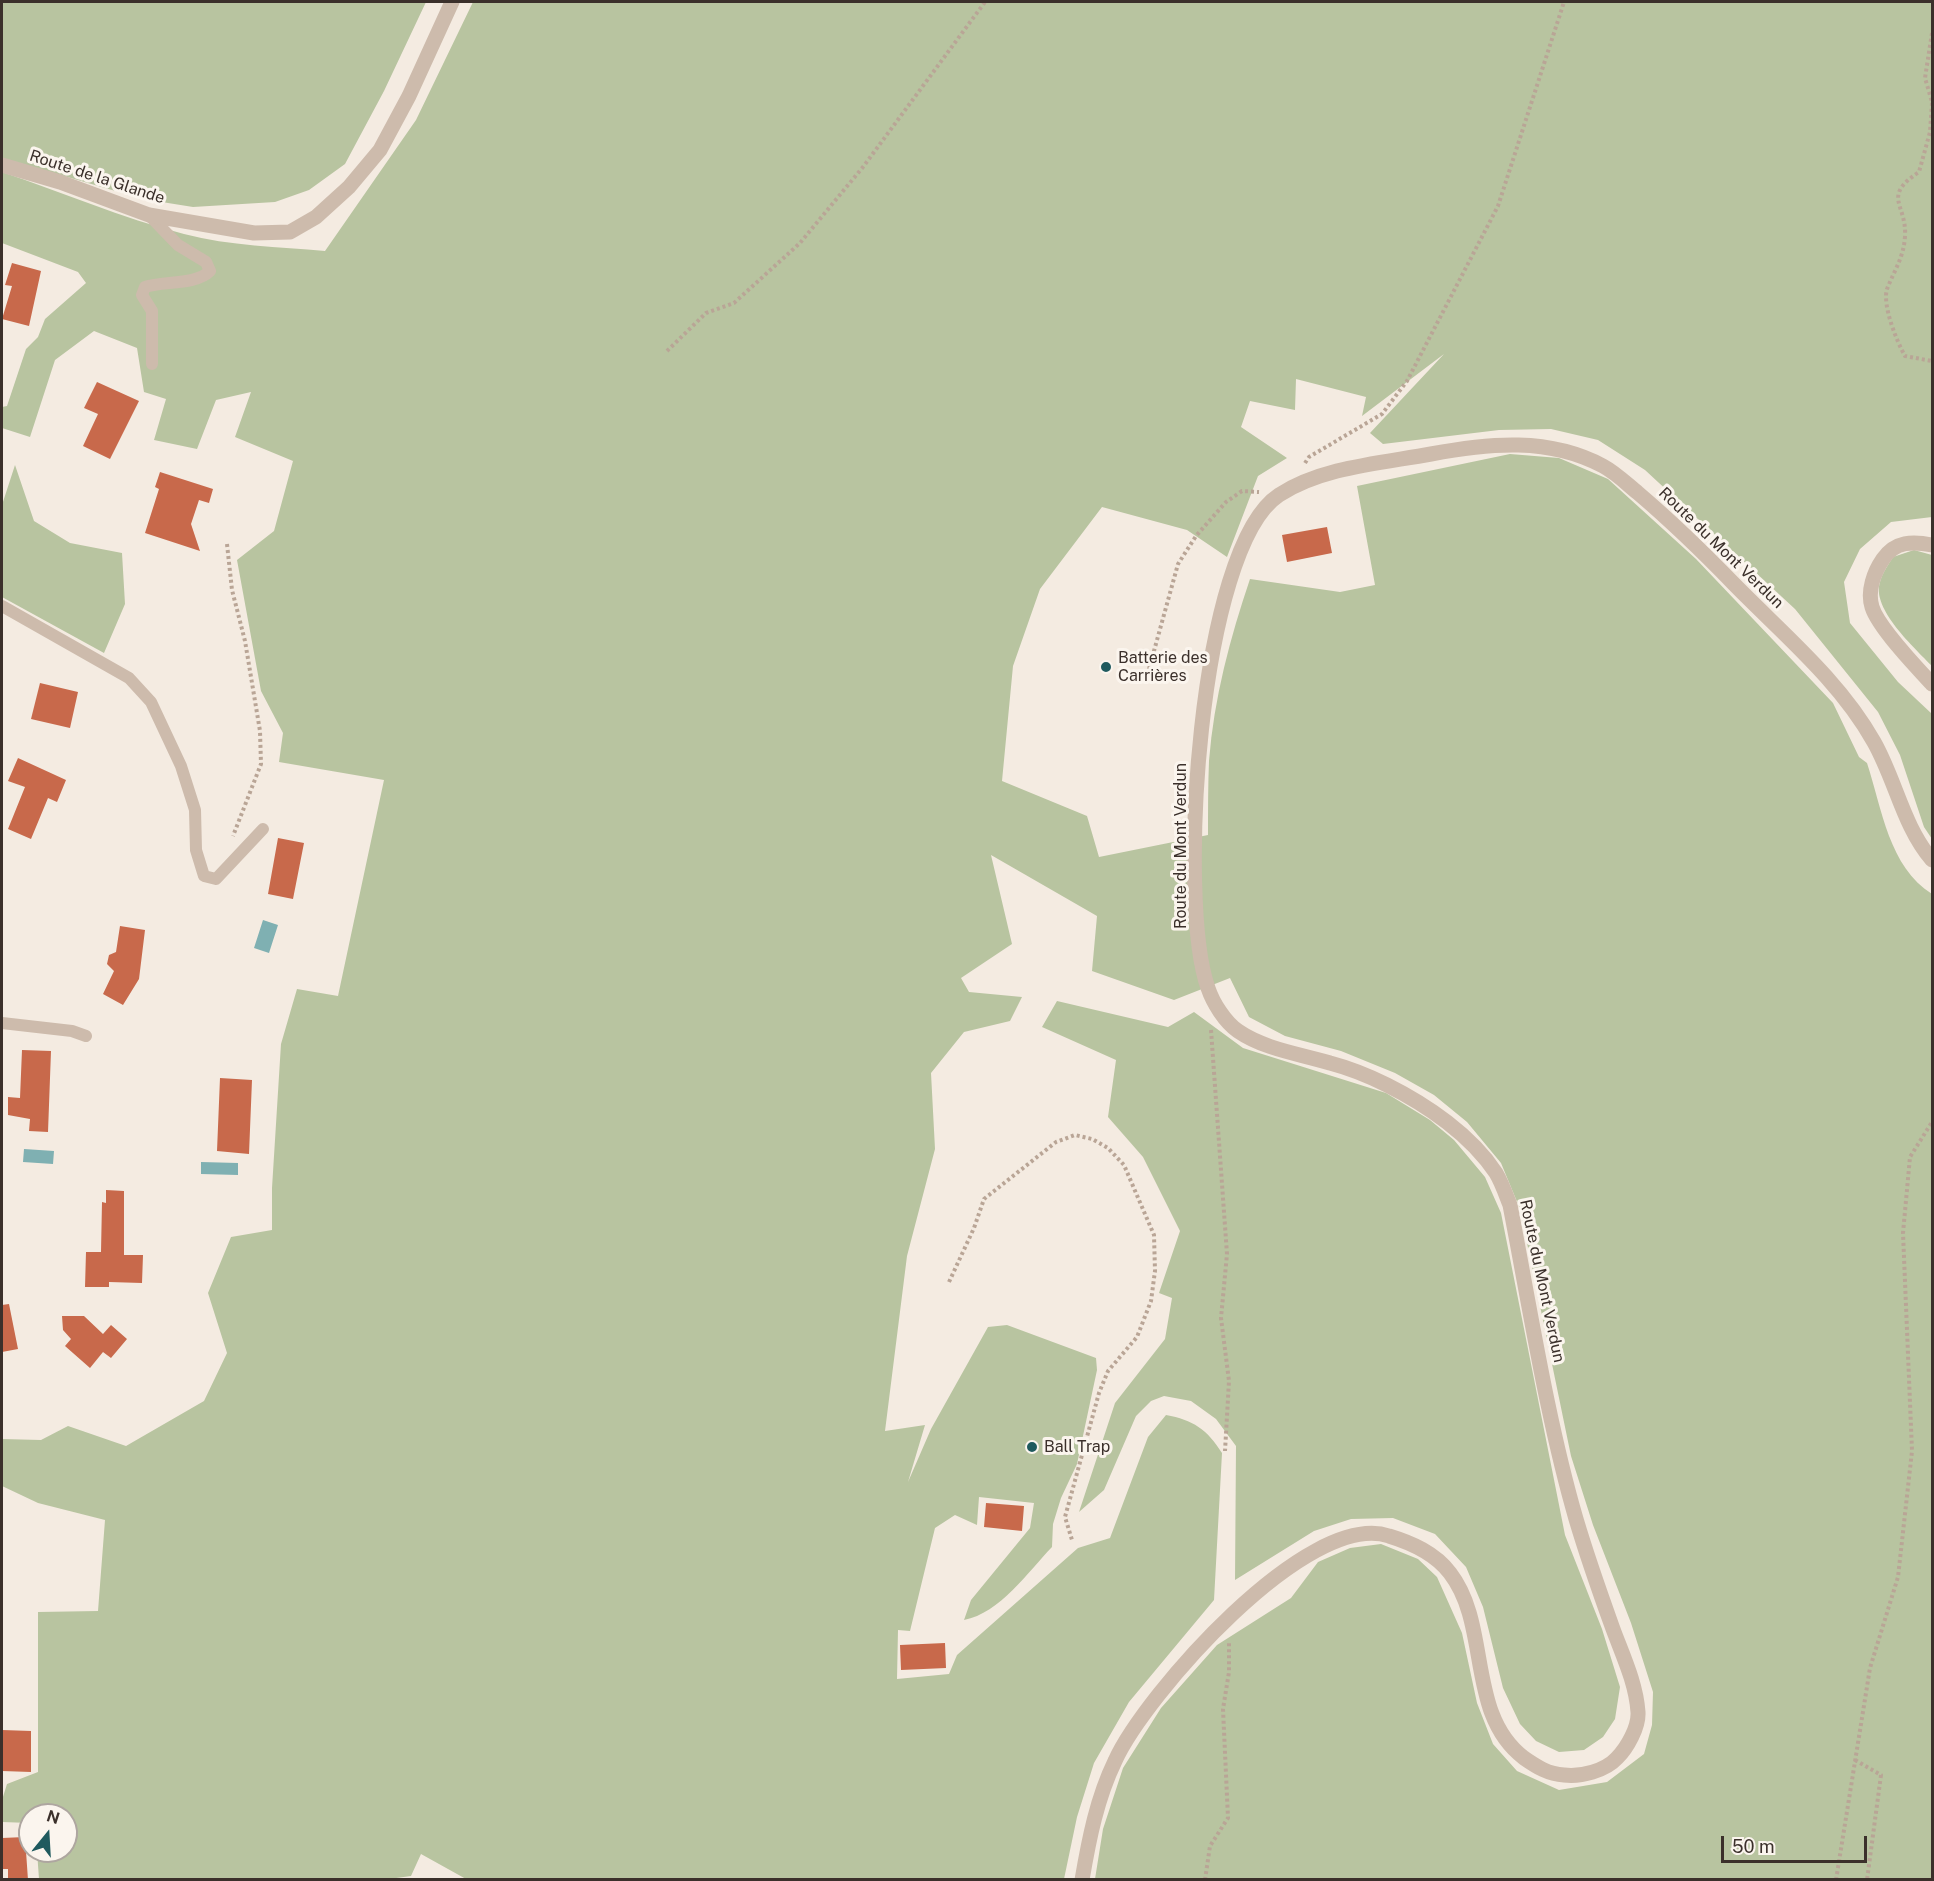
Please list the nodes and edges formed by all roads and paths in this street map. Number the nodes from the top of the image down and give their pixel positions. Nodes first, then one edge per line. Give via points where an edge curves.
1 (452, 2) edge
2 (985, 2) edge
3 (1564, 2) edge
4 (445, 9) edge
5 (1932, 33) edge
6 (1932, 102) edge
7 (2, 165) edge
8 (149, 215) junction
9 (667, 351) dead end
10 (1932, 361) edge
11 (152, 364) dead end
12 (1303, 465) dead end
13 (1276, 496) junction
14 (227, 544) dead end
15 (1932, 545) edge
16 (2, 606) edge
17 (1149, 669) dead end
18 (1932, 684) edge
19 (263, 829) dead end
20 (233, 837) dead end
21 (1932, 860) edge
22 (2, 1023) edge
23 (1211, 1027) dead end
24 (86, 1036) dead end
25 (1932, 1122) edge
26 (949, 1282) dead end
27 (1225, 1451) dead end
28 (1072, 1540) dead end
29 (1228, 1618) junction
30 (1855, 1760) junction
31 (1082, 1880) edge
32 (1205, 1880) edge
33 (1836, 1880) edge
34 (1867, 1880) edge

1 - 4 street, Route de la Glande
2 - 9 path via 863,167 800,243 734,303 706,313
3 - 12 path via 1498,206 1407,381 1382,414
4 - 8 street, Route de la Glande via 409,96 380,150 349,187 316,217 290,232 255,233
5 - 6 path via 1924,78
6 - 10 path via 1930,132 1919,171 1902,183 1898,196 1905,234 1901,260 1886,292 1895,339 1905,356
7 - 8 street, Route de la Glande
8 - 11 lane via 178,245 206,262 210,271 204,277 146,287 142,295 152,311
13 - 17 path via 1242,491 1226,502 1196,536 1178,564
13 - 21 street, Route du Mont Verdun via 1352,468 1510,443 1562,449 1605,467 1673,522 1843,695 1875,744 1917,843
13 - 29 street, Route du Mont Verdun via 1239,553 1219,618 1206,685 1198,753 1195,854 1201,960 1209,991 1223,1016 1238,1031 1387,1085 1454,1128 1495,1173 1510,1205 1575,1517 1635,1687 1638,1718 1616,1760 1586,1775 1541,1770 1527,1760 1503,1739 1485,1694 1467,1607 1450,1573 1421,1547 1383,1534 1348,1536 1311,1551
14 - 20 path via 232,590 258,720 261,764
15 - 18 street via 1914,541 1889,549 1872,582 1872,608 1899,648
16 - 19 lane via 129,678 151,702 181,766 195,810 196,850 204,876 216,879
22 - 24 lane
23 - 27 path via 1227,1254 1221,1318 1229,1382
25 - 30 path via 1910,1157 1903,1233 1912,1451 1899,1577 1870,1668
26 - 28 path via 984,1199 1056,1142 1075,1136 1092,1139 1108,1148 1124,1165 1154,1234 1151,1301 1137,1337 1108,1371 1099,1393 1065,1517
29 - 31 street, Route du Mont Verdun via 1154,1698 1115,1760 1099,1799
29 - 32 path via 1229,1672 1223,1709 1228,1818 1210,1846
30 - 33 path
30 - 34 path via 1881,1775

